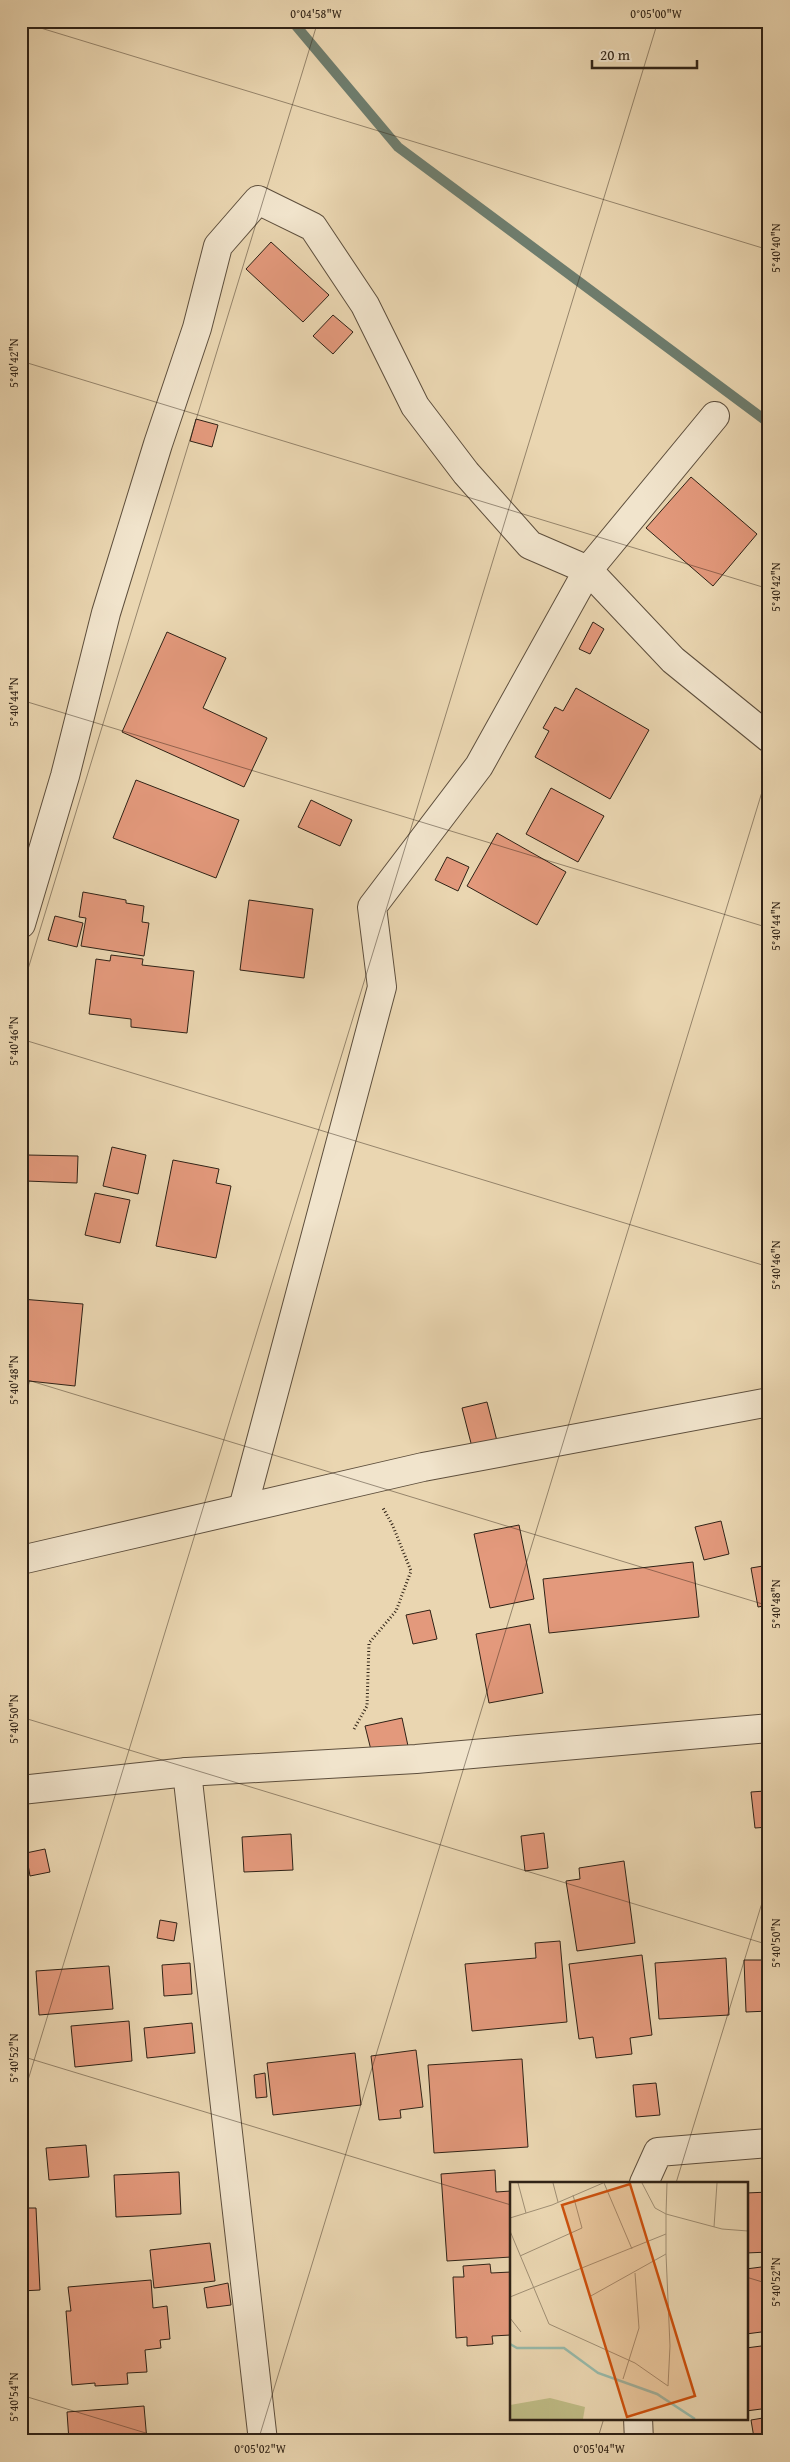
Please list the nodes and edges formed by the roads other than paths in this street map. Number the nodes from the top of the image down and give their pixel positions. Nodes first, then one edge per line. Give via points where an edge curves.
1 (715, 416) dead end
2 (588, 570) junction
3 (769, 738) edge
4 (21, 924) edge
5 (769, 1402) edge
6 (243, 1508) junction
7 (21, 1560) edge
8 (769, 1728) edge
9 (186, 1772) junction
10 (21, 1790) edge
11 (769, 2143) edge
12 (644, 2182) edge
13 (638, 2420) edge
14 (263, 2441) edge
15 (639, 2441) edge

1 - 2 street
2 - 3 street via 673,660
2 - 4 street via 530,545 466,473 415,406 365,305 313,227 258,200 218,246 197,328 106,613 66,776
2 - 6 street via 479,766 372,907 382,987
5 - 6 street via 366,1480
6 - 7 street
8 - 9 street via 416,1760
9 - 10 street
9 - 14 street
11 - 12 street via 658,2152
13 - 15 street

